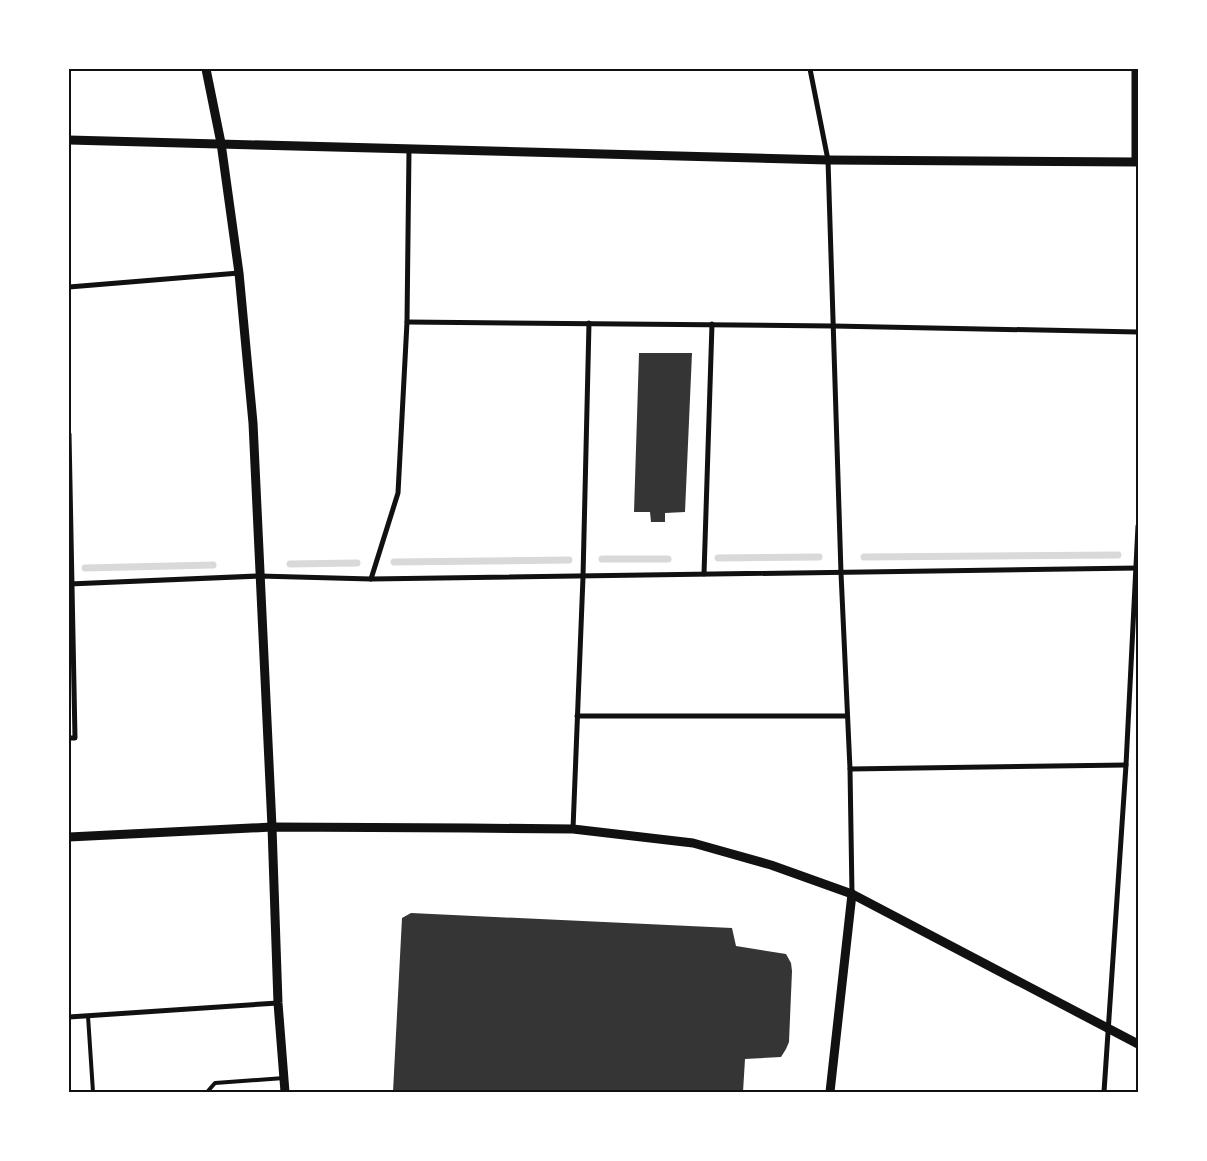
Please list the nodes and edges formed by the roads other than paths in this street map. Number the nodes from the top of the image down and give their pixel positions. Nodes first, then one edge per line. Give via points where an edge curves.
1 (206, 69) edge
2 (810, 69) edge
3 (1134, 69) edge
4 (69, 140) edge
5 (221, 143) junction
6 (409, 150) junction
7 (828, 160) junction
8 (1136, 162) edge
9 (239, 273) junction
10 (69, 287) edge
11 (407, 322) junction
12 (589, 323) junction
13 (712, 324) junction
14 (833, 326) junction
15 (1138, 332) edge
16 (69, 434) edge
17 (1138, 526) edge
18 (1137, 568) edge
19 (841, 573) junction
20 (704, 574) junction
21 (259, 576) junction
22 (583, 577) junction
23 (371, 579) junction
24 (70, 584) edge
25 (577, 716) junction
26 (847, 716) junction
27 (69, 738) edge
28 (1126, 765) junction
29 (850, 769) junction
30 (272, 827) junction
31 (573, 829) junction
32 (69, 837) edge
33 (852, 894) junction
34 (278, 1003) junction
35 (88, 1016) junction
36 (69, 1018) edge
37 (1108, 1028) junction
38 (1138, 1044) edge
39 (284, 1078) junction
40 (93, 1092) edge
41 (208, 1092) edge
42 (285, 1092) edge
43 (830, 1092) edge
44 (1104, 1092) edge

1 - 5 street
2 - 7 street
3 - 8 street
4 - 5 street
5 - 6 street
5 - 9 street
6 - 7 street
6 - 11 street
7 - 8 street
7 - 14 street
9 - 10 street
9 - 21 street via 252,423
11 - 12 street
11 - 23 street via 398,493
12 - 13 street
12 - 22 street
13 - 14 street
13 - 20 street
14 - 15 street
14 - 19 street
16 - 24 street
17 - 18 street
18 - 19 street
18 - 28 street
19 - 20 street
19 - 26 street
20 - 22 street
21 - 23 street
21 - 24 street
21 - 30 street
22 - 23 street
22 - 25 street
24 - 27 street via 75,738
25 - 26 street
25 - 31 street
26 - 29 street
28 - 29 street
28 - 37 street
29 - 33 street
30 - 31 street
30 - 32 street
30 - 34 street
31 - 33 street via 693,843 771,865
33 - 37 street
33 - 43 street
34 - 35 street
34 - 39 street
35 - 36 street
35 - 40 lane
37 - 38 street
37 - 44 street
39 - 41 lane via 215,1083
39 - 42 street

